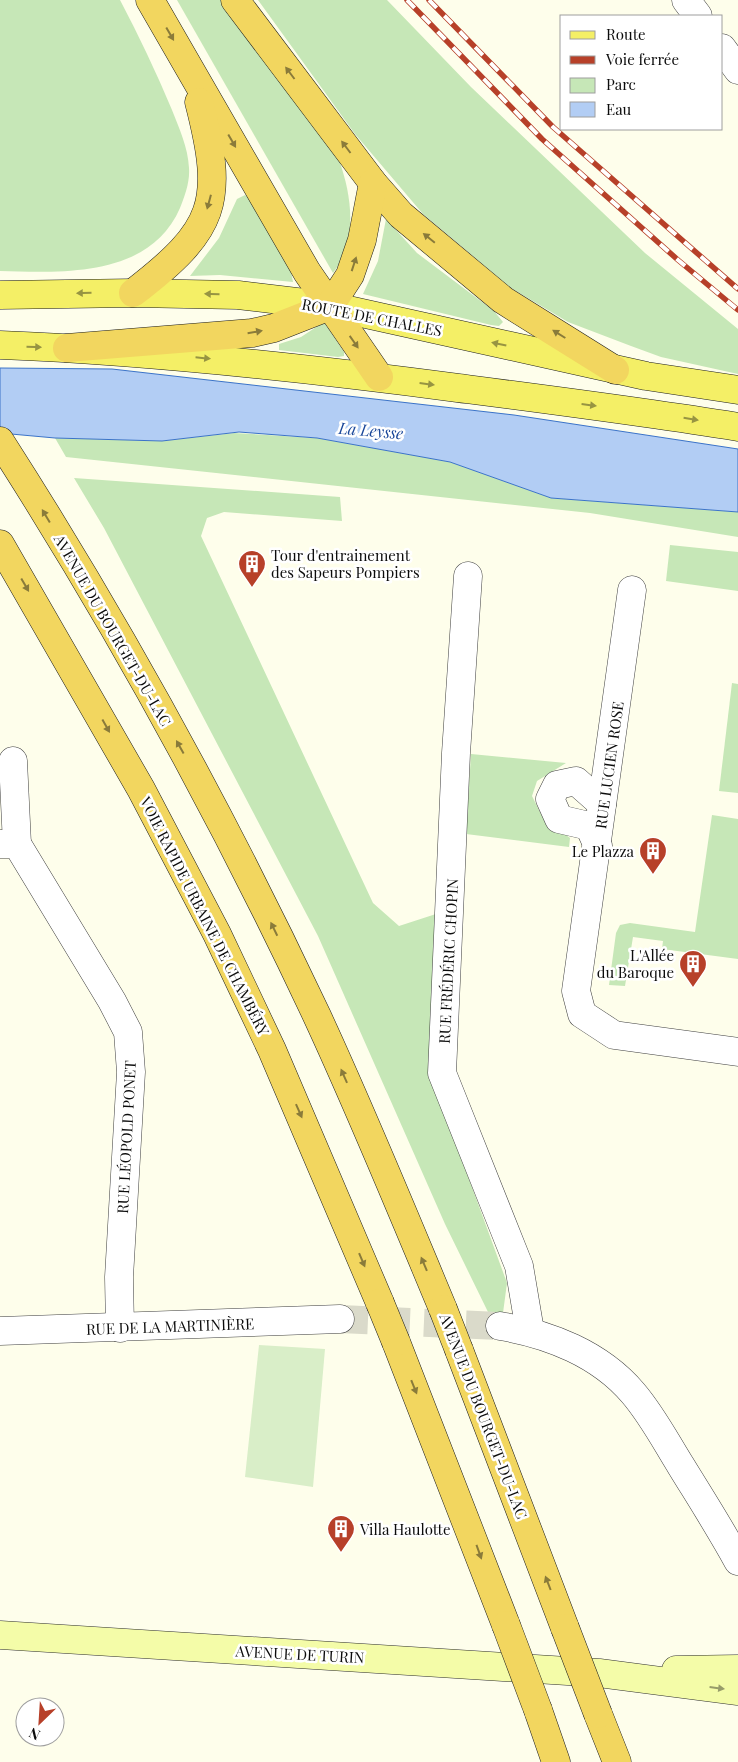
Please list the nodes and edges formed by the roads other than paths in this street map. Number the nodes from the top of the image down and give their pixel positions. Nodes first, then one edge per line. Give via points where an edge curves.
1 (150, 0) edge
2 (235, 0) edge
3 (686, 0) edge
4 (697, 15) edge
5 (723, 49) edge
6 (190, 69) junction
7 (738, 70) edge
8 (373, 183) junction
9 (133, 292) junction
10 (0, 295) edge
11 (330, 306) junction
12 (0, 346) edge
13 (68, 348) junction
14 (615, 370) junction
15 (379, 377) junction
16 (738, 390) edge
17 (738, 427) edge
18 (0, 441) edge
19 (0, 544) edge
20 (468, 576) dead end
21 (632, 590) dead end
22 (13, 761) dead end
23 (602, 804) junction
24 (9, 844) edge
25 (598, 846) junction
26 (738, 1052) edge
27 (340, 1319) tunnel mouth
28 (500, 1326) tunnel mouth
29 (120, 1328) junction
30 (0, 1331) edge
31 (530, 1331) junction
32 (734, 1544) edge
33 (0, 1635) edge
34 (738, 1669) edge
35 (599, 1673) junction
36 (738, 1691) edge
37 (539, 1713) junction
38 (551, 1762) edge
39 (556, 1762) edge
40 (617, 1762) edge

1 -> 6 highway
8 -> 2 highway
3 - 4 street
5 - 7 street
6 -> 9 highway via 211,157 210,201 188,246
6 -> 11 highway via 307,272
11 -> 8 highway via 350,275 362,240
14 -> 8 highway via 503,300 401,215
9 -> 10 main road, ROUTE DE CHALLES
11 -> 9 main road, ROUTE DE CHALLES via 238,295
13 -> 11 highway via 252,333
14 -> 11 main road, ROUTE DE CHALLES
11 -> 15 highway
12 -> 13 main road
13 -> 15 main road via 181,356
14 - 16 main road, ROUTE DE CHALLES
15 -> 17 main road
40 -> 18 highway, AVENUE DU BOURGET-DU-LAC, bridge via 443,1309 364,1120 300,982 204,790 152,695
19 -> 37 highway, VOIE RAPIDE URBAINE DE CHAMBÉRY, bridge via 141,789 217,934 276,1059 396,1342
20 - 31 street, RUE FRÉDÉRIC CHOPIN via 456,753 442,1073 518,1266
21 - 23 street, RUE LUCIEN ROSE
22 - 24 street
23 - 25 street, RUE LUCIEN ROSE
23 - 25 street via 576,781 557,785 550,798 559,820 589,826
24 - 29 street, RUE LÉOPOLD PONET via 112,1001 128,1032 131,1072 119,1277
25 - 26 street, RUE LUCIEN ROSE via 576,991 582,1014 614,1035
27 - 29 street, RUE DE LA MARTINIÈRE
28 - 31 street
29 - 30 street, RUE DE LA MARTINIÈRE
31 - 32 street via 580,1352 608,1369 633,1392
33 - 35 main road, AVENUE DE TURIN
34 - 35 main road, AVENUE DE TURIN
35 -> 36 main road, AVENUE DE TURIN
37 - 38 highway
37 - 39 highway

